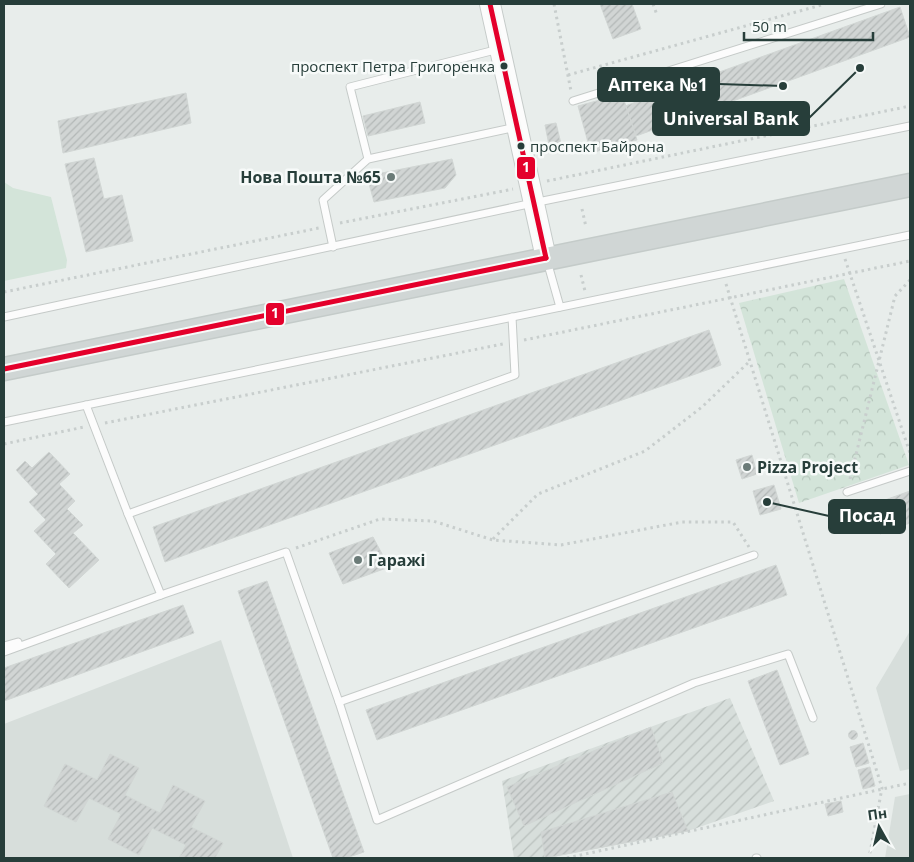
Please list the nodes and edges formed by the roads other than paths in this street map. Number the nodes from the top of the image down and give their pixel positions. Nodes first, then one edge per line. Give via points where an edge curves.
1 (490, 4) edge
2 (881, 4) edge
3 (500, 49) junction
4 (573, 101) road end
5 (910, 126) edge
6 (516, 127) junction
7 (368, 159) junction
8 (910, 185) edge
9 (533, 203) junction
10 (910, 235) edge
11 (333, 247) junction
12 (546, 258) junction
13 (560, 307) junction
14 (4, 317) edge
15 (512, 317) junction
16 (4, 369) edge
17 (86, 405) junction
18 (4, 422) edge
19 (910, 471) edge
20 (847, 492) road end
21 (128, 514) junction
22 (754, 555) road end
23 (162, 594) junction
24 (54, 633) junction
25 (4, 646) edge
26 (4, 652) edge
27 (339, 702) junction
28 (813, 718) dead end

1 - 3 main road
2 - 4 lane
3 - 6 main road
3 - 7 lane via 350,87
5 - 9 lane
6 - 7 lane
6 - 9 main road
7 - 11 lane via 323,200
8 - 12 main road
9 - 11 lane
9 - 12 main road
10 - 13 lane
11 - 14 lane
12 - 13 lane
12 - 16 main road
13 - 15 lane
15 - 17 lane
15 - 21 lane via 515,375
17 - 18 lane
17 - 21 lane
19 - 20 lane
21 - 23 lane
22 - 27 lane
23 - 24 lane
23 - 27 lane via 286,552
24 - 25 lane
24 - 26 lane
27 - 28 lane via 378,820 694,684 788,654

